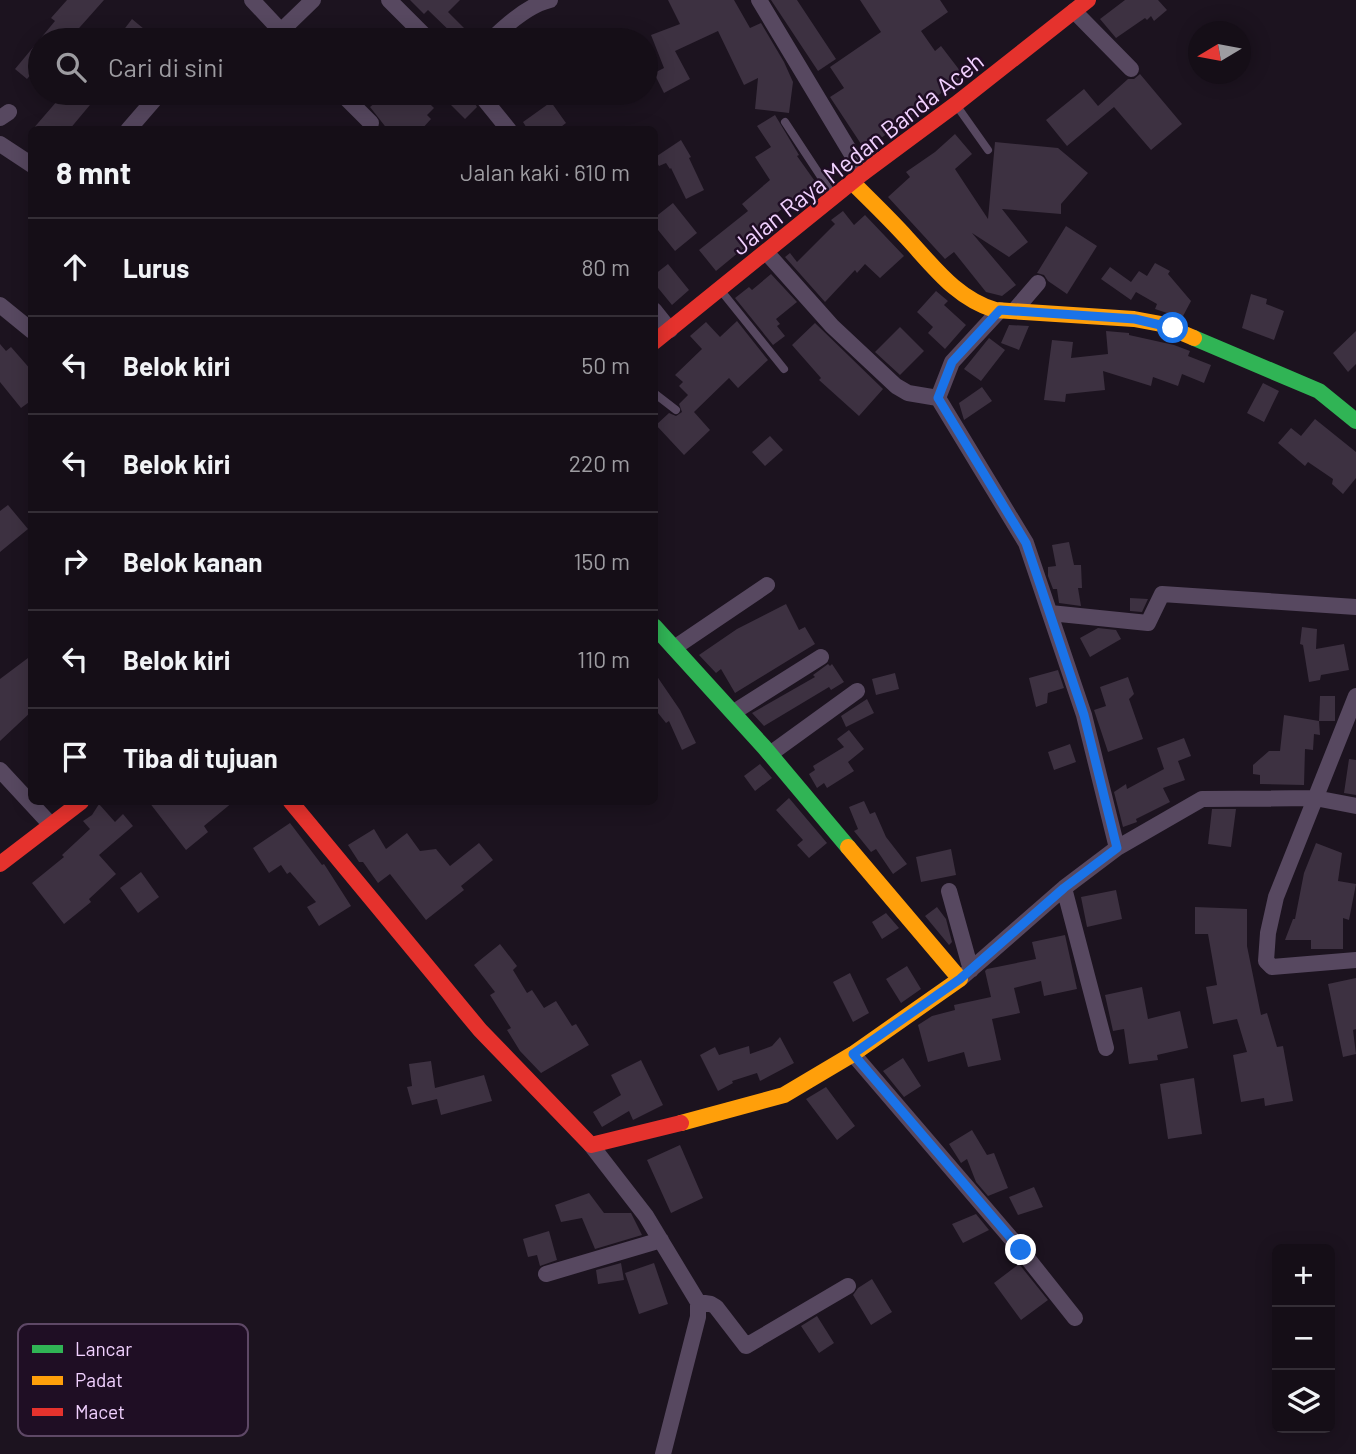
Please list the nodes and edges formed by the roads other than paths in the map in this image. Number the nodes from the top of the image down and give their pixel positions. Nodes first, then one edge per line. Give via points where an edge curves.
1 (252, 0) edge
2 (313, 0) edge
3 (389, 0) edge
4 (759, 0) edge
5 (1088, 0) edge
6 (545, 1) edge
7 (1074, 11) junction
8 (278, 28) edge
9 (292, 28) edge
10 (417, 28) edge
11 (505, 28) edge
12 (1131, 69) dead end
13 (956, 104) junction
14 (150, 105) edge
15 (353, 105) edge
16 (489, 105) edge
17 (785, 122) dead end
18 (372, 123) dead end
19 (131, 126) edge
20 (506, 126) edge
21 (0, 144) edge
22 (988, 150) dead end
23 (28, 162) edge
24 (858, 178) junction
25 (834, 197) junction
26 (766, 252) junction
27 (1038, 283) dead end
28 (720, 290) junction
29 (0, 305) edge
30 (1007, 311) junction
31 (658, 315) edge
32 (28, 328) edge
33 (670, 330) junction
34 (658, 339) edge
35 (784, 369) dead end
36 (658, 396) edge
37 (938, 398) junction
38 (676, 411) dead end
39 (1356, 421) edge
40 (767, 585) dead end
41 (1356, 607) edge
42 (1050, 613) junction
43 (658, 630) edge
44 (674, 648) junction
45 (821, 657) dead end
46 (858, 691) dead end
47 (1356, 696) edge
48 (734, 712) junction
49 (770, 754) junction
50 (0, 771) edge
51 (1315, 798) junction
52 (28, 801) edge
53 (32, 805) edge
54 (77, 805) edge
55 (293, 805) edge
56 (1356, 806) edge
57 (51, 825) junction
58 (1117, 848) junction
59 (0, 864) edge
60 (1064, 888) junction
61 (949, 891) dead end
62 (1356, 960) edge
63 (965, 974) junction
64 (1106, 1048) dead end
65 (853, 1054) junction
66 (591, 1145) junction
67 (662, 1240) junction
68 (546, 1273) dead end
69 (848, 1286) dead end
70 (698, 1302) junction
71 (1075, 1318) dead end
72 (663, 1454) edge

1 - 8 street
2 - 9 street
3 - 10 street
4 - 24 street
5 - 7 main road, Jalan Raya Medan Banda Aceh
6 - 11 street
7 - 12 street
7 - 13 main road, Jalan Raya Medan Banda Aceh
13 - 22 lane
13 - 24 main road, Jalan Raya Medan Banda Aceh
14 - 19 street
15 - 18 street
16 - 20 street
17 - 25 lane
21 - 23 street
24 - 25 main road, Jalan Raya Medan Banda Aceh
24 - 30 main road via 960,291 980,305
25 - 26 main road, Jalan Raya Medan Banda Aceh
26 - 28 main road, Jalan Raya Medan Banda Aceh
26 - 37 street via 832,326 895,386
27 - 30 street
28 - 33 main road, Jalan Raya Medan Banda Aceh
28 - 35 lane
29 - 32 street
30 - 37 street via 952,362
30 - 39 main road via 1161,324 1319,390
31 - 33 street
33 - 34 main road, Jalan Raya Medan Banda Aceh
36 - 38 lane
37 - 42 street via 1023,536
40 - 44 street
41 - 42 street via 1162,594 1149,623
42 - 58 street via 1084,715
43 - 44 main road
44 - 48 main road
45 - 48 street
46 - 49 street
47 - 51 street
48 - 49 main road
49 - 63 main road
50 - 52 street
51 - 56 street
51 - 58 street via 1202,799
51 - 62 street via 1276,897 1266,961 1272,967
53 - 57 street
54 - 57 main road
55 - 66 main road via 480,1030
57 - 59 main road
58 - 60 street
60 - 63 street
60 - 64 street
61 - 63 street
63 - 65 main road
65 - 66 main road via 771,1100
65 - 71 street
66 - 67 street
67 - 68 street
67 - 70 street
69 - 70 street via 746,1346 716,1307
70 - 72 street

